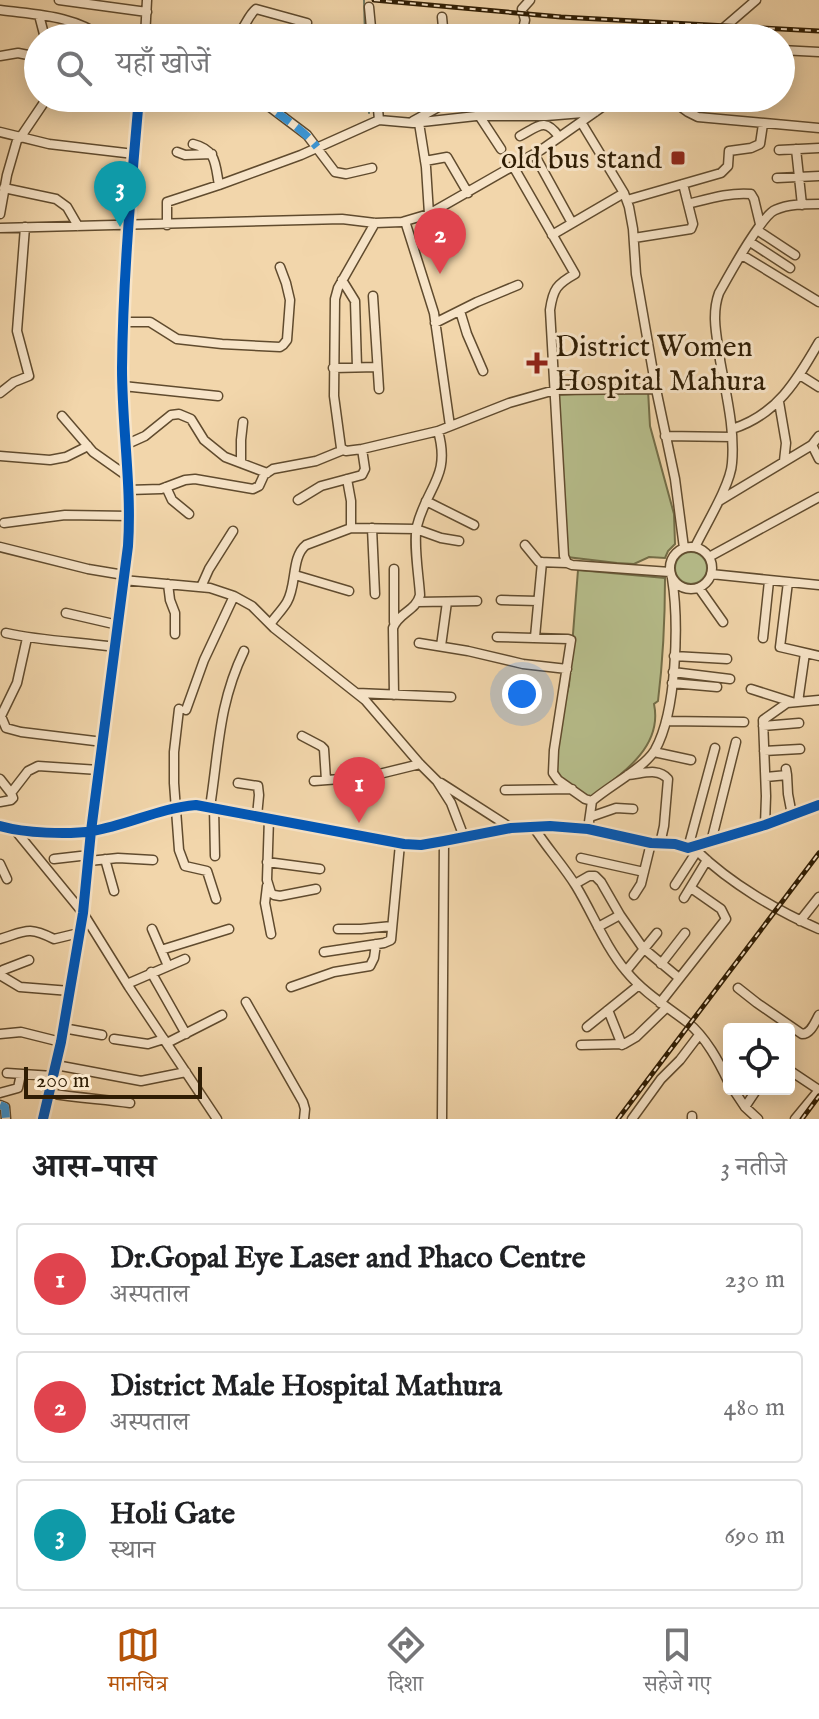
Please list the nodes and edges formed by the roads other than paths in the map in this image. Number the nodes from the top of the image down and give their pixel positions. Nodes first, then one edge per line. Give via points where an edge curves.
1 (59, 0) edge
2 (147, 0) edge
3 (530, 0) edge
4 (756, 0) edge
5 (369, 7) dead end
6 (0, 10) edge
7 (147, 12) junction
8 (39, 15) junction
9 (442, 17) dead end
10 (307, 23) dead end
11 (41, 24) edge
12 (80, 24) edge
13 (146, 24) edge
14 (245, 24) edge
15 (371, 24) edge
16 (443, 24) edge
17 (524, 24) edge
18 (728, 24) edge
19 (795, 51) edge
20 (819, 52) edge
21 (24, 54) edge
22 (0, 56) edge
23 (37, 112) edge
24 (138, 112) edge
25 (276, 112) edge
26 (378, 112) edge
27 (432, 112) edge
28 (499, 112) edge
29 (565, 112) edge
30 (592, 112) edge
31 (688, 112) edge
32 (499, 116) junction
33 (480, 117) junction
34 (379, 120) junction
35 (581, 122) junction
36 (414, 123) junction
37 (763, 124) junction
38 (819, 128) edge
39 (0, 132) edge
40 (520, 136) dead end
41 (559, 137) junction
42 (19, 138) junction
43 (193, 144) dead end
44 (317, 147) junction
45 (819, 148) edge
46 (501, 149) dead end
47 (796, 149) junction
48 (779, 150) dead end
49 (177, 152) dead end
50 (134, 154) junction
51 (212, 154) junction
52 (534, 154) junction
53 (425, 161) junction
54 (513, 166) junction
55 (372, 168) dead end
56 (819, 176) edge
57 (799, 177) junction
58 (777, 178) dead end
59 (683, 184) junction
60 (219, 185) junction
61 (4, 188) junction
62 (468, 193) junction
63 (626, 196) junction
64 (688, 204) junction
65 (819, 204) edge
66 (802, 205) junction
67 (0, 214) edge
68 (429, 214) junction
69 (405, 221) junction
70 (375, 223) junction
71 (572, 223) junction
72 (127, 225) junction
73 (167, 225) junction
74 (78, 226) junction
75 (25, 227) junction
76 (758, 227) junction
77 (0, 228) edge
78 (552, 235) junction
79 (634, 238) junction
80 (750, 242) junction
81 (742, 255) junction
82 (795, 255) dead end
83 (280, 267) dead end
84 (790, 268) dead end
85 (342, 280) junction
86 (518, 285) dead end
87 (373, 296) dead end
88 (819, 302) edge
89 (460, 311) junction
90 (124, 322) junction
91 (435, 323) junction
92 (819, 342) edge
93 (357, 367) junction
94 (377, 367) junction
95 (333, 368) junction
96 (483, 371) dead end
97 (800, 375) junction
98 (123, 386) junction
99 (819, 387) edge
100 (379, 389) dead end
101 (656, 389) junction
102 (555, 390) junction
103 (0, 393) edge
104 (218, 396) dead end
105 (779, 402) junction
106 (62, 416) dead end
107 (243, 422) dead end
108 (450, 426) junction
109 (438, 431) junction
110 (732, 433) junction
111 (665, 436) junction
112 (819, 436) edge
113 (125, 445) junction
114 (812, 445) junction
115 (88, 446) junction
116 (362, 449) junction
117 (343, 450) junction
118 (0, 456) edge
119 (819, 459) edge
120 (784, 461) junction
121 (241, 463) junction
122 (267, 473) junction
123 (127, 476) junction
124 (347, 479) junction
125 (166, 487) junction
126 (128, 490) junction
127 (819, 497) edge
128 (298, 500) dead end
129 (426, 501) junction
130 (718, 502) junction
131 (189, 514) dead end
132 (130, 516) junction
133 (4, 523) dead end
134 (474, 525) dead end
135 (351, 528) junction
136 (372, 528) junction
137 (416, 529) junction
138 (233, 531) dead end
139 (459, 541) dead end
140 (525, 545) dead end
141 (0, 547) edge
142 (695, 547) junction
143 (684, 548) junction
144 (709, 557) junction
145 (542, 562) junction
146 (567, 563) junction
147 (394, 569) dead end
148 (711, 574) junction
149 (295, 575) junction
150 (671, 575) junction
151 (124, 578) junction
152 (769, 581) junction
153 (788, 582) junction
154 (168, 584) junction
155 (819, 585) edge
156 (201, 587) junction
157 (697, 588) junction
158 (349, 591) dead end
159 (375, 594) dead end
160 (234, 596) junction
161 (501, 600) dead end
162 (477, 601) dead end
163 (538, 601) junction
164 (418, 602) junction
165 (447, 602) junction
166 (676, 605) junction
167 (66, 613) dead end
168 (723, 622) dead end
169 (271, 623) junction
170 (394, 623) junction
171 (118, 625) junction
172 (6, 633) dead end
173 (175, 634) dead end
174 (497, 637) dead end
175 (535, 637) junction
176 (27, 638) junction
177 (763, 638) dead end
178 (419, 643) dead end
179 (441, 646) junction
180 (115, 647) junction
181 (244, 651) dead end
182 (805, 653) junction
183 (674, 656) junction
184 (819, 656) edge
185 (727, 659) dead end
186 (567, 669) junction
187 (673, 672) junction
188 (730, 679) dead end
189 (672, 683) junction
190 (717, 687) dead end
191 (751, 689) dead end
192 (357, 693) junction
193 (394, 695) junction
194 (451, 697) dead end
195 (819, 700) edge
196 (795, 702) junction
197 (666, 721) junction
198 (744, 722) dead end
199 (799, 723) dead end
200 (763, 726) junction
201 (302, 736) dead end
202 (103, 742) junction
203 (736, 742) dead end
204 (715, 748) dead end
205 (800, 749) dead end
206 (764, 751) junction
207 (654, 752) junction
208 (691, 760) dead end
209 (420, 764) junction
210 (99, 770) junction
211 (628, 775) junction
212 (766, 777) junction
213 (0, 779) edge
214 (326, 780) junction
215 (314, 781) dead end
216 (437, 781) junction
217 (238, 783) dead end
218 (573, 789) junction
219 (505, 790) dead end
220 (11, 793) junction
221 (592, 801) junction
222 (0, 802) edge
223 (819, 805) edge
224 (212, 807) junction
225 (176, 808) junction
226 (633, 809) dead end
227 (792, 815) junction
228 (257, 816) junction
229 (590, 817) junction
230 (269, 818) junction
231 (765, 825) junction
232 (0, 826) edge
233 (533, 826) junction
234 (511, 828) junction
235 (588, 829) junction
236 (15, 830) junction
237 (91, 831) junction
238 (464, 837) junction
239 (444, 841) junction
240 (711, 842) junction
241 (400, 844) junction
242 (656, 844) junction
243 (693, 850) junction
244 (215, 856) dead end
245 (89, 858) junction
246 (581, 858) dead end
247 (54, 859) dead end
248 (105, 859) junction
249 (153, 860) dead end
250 (707, 860) junction
251 (267, 862) junction
252 (0, 864) edge
253 (320, 869) dead end
254 (644, 872) junction
255 (7, 879) dead end
256 (575, 884) junction
257 (267, 885) junction
258 (675, 885) dead end
259 (691, 888) junction
260 (316, 889) dead end
261 (114, 891) dead end
262 (634, 895) dead end
263 (819, 897) edge
264 (684, 898) dead end
265 (216, 899) dead end
266 (83, 913) junction
267 (620, 915) junction
268 (800, 921) junction
269 (392, 926) junction
270 (598, 927) junction
271 (152, 929) dead end
272 (229, 929) dead end
273 (338, 929) dead end
274 (819, 929) edge
275 (79, 933) junction
276 (657, 933) dead end
277 (685, 933) dead end
278 (271, 934) dead end
279 (0, 939) edge
280 (376, 944) junction
281 (643, 948) junction
282 (161, 950) junction
283 (324, 952) dead end
284 (185, 959) dead end
285 (29, 960) dead end
286 (661, 964) junction
287 (168, 966) junction
288 (626, 971) junction
289 (151, 972) junction
290 (0, 975) edge
291 (679, 978) junction
292 (127, 984) junction
293 (639, 985) junction
294 (291, 987) dead end
295 (738, 988) dead end
296 (70, 991) junction
297 (246, 1002) dead end
298 (663, 1006) junction
299 (608, 1010) junction
300 (222, 1015) dead end
301 (819, 1015) edge
302 (587, 1027) dead end
303 (63, 1028) junction
304 (796, 1031) joint
305 (0, 1034) edge
306 (186, 1034) junction
307 (102, 1035) dead end
308 (699, 1035) junction
309 (114, 1039) dead end
310 (166, 1041) junction
311 (61, 1042) junction
312 (581, 1045) dead end
313 (622, 1045) junction
314 (56, 1065) junction
315 (723, 1071) edge
316 (186, 1072) junction
317 (7, 1073) dead end
318 (21, 1074) junction
319 (795, 1074) edge
320 (53, 1076) junction
321 (819, 1090) edge
322 (0, 1093) edge
323 (49, 1093) junction
324 (737, 1095) edge
325 (753, 1095) edge
326 (130, 1103) dead end
327 (0, 1105) edge
328 (745, 1107) junction
329 (6, 1119) edge
330 (43, 1119) edge
331 (217, 1119) edge
332 (304, 1119) edge
333 (442, 1119) edge
334 (632, 1119) edge
335 (758, 1119) edge
336 (795, 1119) edge

1 - 7 street
2 - 7 street
3 - 17 street via 522,9
4 - 18 street
5 - 15 street
6 - 8 street
7 - 13 street
8 - 11 street
8 - 12 street
9 - 16 street
10 - 14 street via 256,9
19 - 20 street
21 - 22 street
23 - 42 street
24 - 50 street
25 - 44 street
26 - 34 street
27 - 36 street
28 - 32 street
29 - 32 street
30 - 35 street
31 - 37 street
32 - 33 street
33 - 36 street
33 - 46 street
34 - 36 street
34 - 44 street
35 - 41 street
35 - 63 street
36 - 53 street
37 - 38 street
37 - 59 street via 760,144 730,150 725,171
39 - 42 street
40 - 41 street via 547,125
41 - 52 street
42 - 50 street
42 - 61 street
43 - 51 street
44 - 55 street via 335,172
44 - 60 street
45 - 47 street
47 - 48 street
47 - 57 street
49 - 51 street
50 - 72 street
51 - 60 street
52 - 54 street
52 - 71 street
53 - 62 street via 447,157
53 - 68 street
54 - 62 street
54 - 78 street
56 - 57 street
57 - 58 street
57 - 66 street
59 - 63 street
59 - 64 street
60 - 73 street via 167,202
61 - 67 street
61 - 74 street via 56,199
62 - 68 street
63 - 71 street
63 - 79 street
64 - 76 street via 751,194
64 - 79 street via 690,231
65 - 66 street
66 - 76 street via 770,212
68 - 69 street
69 - 70 street
69 - 91 street
70 - 73 street via 342,219
70 - 85 street
71 - 78 street
72 - 73 street
72 - 74 street
72 - 90 street
74 - 75 street
75 - 77 street
75 - 103 street via 17,331 29,376
76 - 80 street
76 - 82 street
78 - 102 street via 575,274 552,296
79 - 101 street
80 - 81 street
80 - 84 street
81 - 88 street
81 - 110 street via 714,312
83 - 90 street via 290,300 287,340 280,347 177,339 150,322
85 - 93 street via 355,301
85 - 95 street via 335,299
86 - 89 street
87 - 94 street
89 - 91 street
89 - 96 street
90 - 98 street
91 - 108 street
92 - 97 street
93 - 94 street
93 - 95 street
94 - 100 street
95 - 117 street
97 - 99 street
97 - 105 street
98 - 104 street
98 - 113 street
101 - 102 street
101 - 111 street
102 - 108 street
102 - 146 street
105 - 110 street
105 - 120 street
106 - 115 street
107 - 121 street
108 - 109 street
109 - 116 street
109 - 129 street via 442,465
110 - 111 street
110 - 130 street via 731,470
111 - 143 street
112 - 114 street
113 - 121 street via 179,414 191,419 214,449
113 - 123 street
114 - 119 street
114 - 120 street
115 - 118 street via 58,459
115 - 123 street
116 - 117 street
116 - 124 street via 364,473
117 - 122 street
120 - 130 street
121 - 122 street
122 - 125 street via 253,489 195,479
123 - 126 street
124 - 128 street
124 - 135 street
125 - 126 street
125 - 131 street
126 - 132 street
127 - 144 street
129 - 134 street
129 - 137 street
130 - 142 street
132 - 133 street via 65,515
132 - 151 street
135 - 136 street
135 - 149 street via 302,547
136 - 137 street
136 - 159 street
137 - 139 street
137 - 164 street
138 - 156 street
140 - 145 street
141 - 151 street
142 - 143 street
142 - 144 street
143 - 150 street via 672,558
144 - 148 street
145 - 146 street
145 - 163 street
146 - 150 street
147 - 170 street
148 - 152 street
148 - 157 street
149 - 158 street
149 - 169 street via 288,600
150 - 157 street via 681,587
150 - 166 street
151 - 154 street
151 - 171 street
152 - 153 street
152 - 177 street
153 - 155 street
153 - 182 street via 780,647
154 - 156 street
154 - 173 street
156 - 160 street
157 - 166 street
157 - 168 street
160 - 169 street
160 - 225 street via 182,710 174,752
161 - 163 street
162 - 165 street
163 - 175 street
164 - 165 street
164 - 170 street
165 - 179 street
166 - 183 street
167 - 171 street
169 - 192 street
170 - 193 street
171 - 180 street
172 - 176 street
174 - 175 street
175 - 186 street via 571,640
176 - 180 street
176 - 202 street via 17,683 1,716 6,728
178 - 179 street
179 - 186 street
180 - 202 street
181 - 224 street via 225,701
182 - 184 street
182 - 196 street
183 - 185 street
183 - 187 street
186 - 218 street via 552,764 558,780
187 - 188 street
187 - 189 street
189 - 190 street
189 - 197 street
191 - 196 street
192 - 193 street
192 - 209 street
193 - 194 street
195 - 196 street
196 - 200 street via 765,718
197 - 198 street
197 - 207 street
199 - 200 street
200 - 206 street
201 - 214 street via 324,749
202 - 210 street
203 - 240 street
204 - 243 street
205 - 206 street
206 - 212 street
207 - 208 street
207 - 211 street
209 - 214 street
209 - 216 street
210 - 220 street via 38,766
210 - 237 street
211 - 221 street
211 - 242 street via 655,771 668,779 664,826
212 - 227 street via 786,772
212 - 231 street
213 - 220 street
214 - 215 street
216 - 234 street
216 - 238 street
217 - 228 street via 258,786
218 - 219 street
218 - 221 street
220 - 222 street via 11,800
221 - 229 street
223 - 227 street
224 - 225 street
224 - 228 street
224 - 244 street
225 - 237 street
225 - 265 street via 182,863 207,871
226 - 229 street via 616,808
227 - 231 street
228 - 230 street
229 - 235 street
230 - 241 street
230 - 251 street
231 - 240 street
232 - 236 street
233 - 234 street
233 - 235 street
233 - 256 street
234 - 238 street
235 - 242 street
236 - 237 street
236 - 266 street
237 - 245 street
238 - 239 street
239 - 241 street
239 - 333 street
240 - 243 street
241 - 269 street
242 - 243 street
242 - 254 street
243 - 250 street
243 - 258 street
245 - 247 street
245 - 248 street
245 - 266 street
246 - 254 street
248 - 249 street
248 - 261 street
250 - 259 street
250 - 268 street
251 - 253 street
251 - 257 street
252 - 255 street
254 - 262 street
256 - 267 street via 595,876
256 - 270 street
257 - 260 street via 276,896
257 - 278 street
259 - 264 street
259 - 291 street via 721,909 726,919
263 - 268 street
266 - 275 street
266 - 292 street
267 - 270 street
267 - 281 street
268 - 274 street
269 - 273 street
269 - 280 street via 391,940
270 - 288 street
271 - 282 street
272 - 282 street
275 - 279 street via 54,939 31,930
275 - 296 street
276 - 281 street
277 - 286 street
280 - 283 street
280 - 294 street via 370,966
281 - 286 street
281 - 288 street
282 - 287 street
284 - 287 street
285 - 290 street
286 - 291 street
287 - 289 street
288 - 293 street
289 - 292 street
289 - 306 street
290 - 296 street via 20,987
291 - 298 street
292 - 310 street
293 - 298 street
293 - 299 street
295 - 304 street
296 - 303 street
297 - 332 street via 303,1102
298 - 308 street
298 - 313 street
299 - 302 street
299 - 313 street
300 - 306 street
301 - 304 street via 808,1033
303 - 307 street
303 - 311 street
305 - 311 street via 21,1032
306 - 310 street
308 - 315 street
308 - 334 street
309 - 310 street
310 - 316 street
311 - 314 street
312 - 313 street
314 - 316 street via 141,1081
314 - 320 street
316 - 331 street
317 - 318 street
318 - 320 street
318 - 322 street via 18,1088
319 - 321 street
320 - 323 street
321 - 336 street
323 - 326 street
323 - 330 street
324 - 328 street
325 - 328 street
327 - 329 street
328 - 335 street

